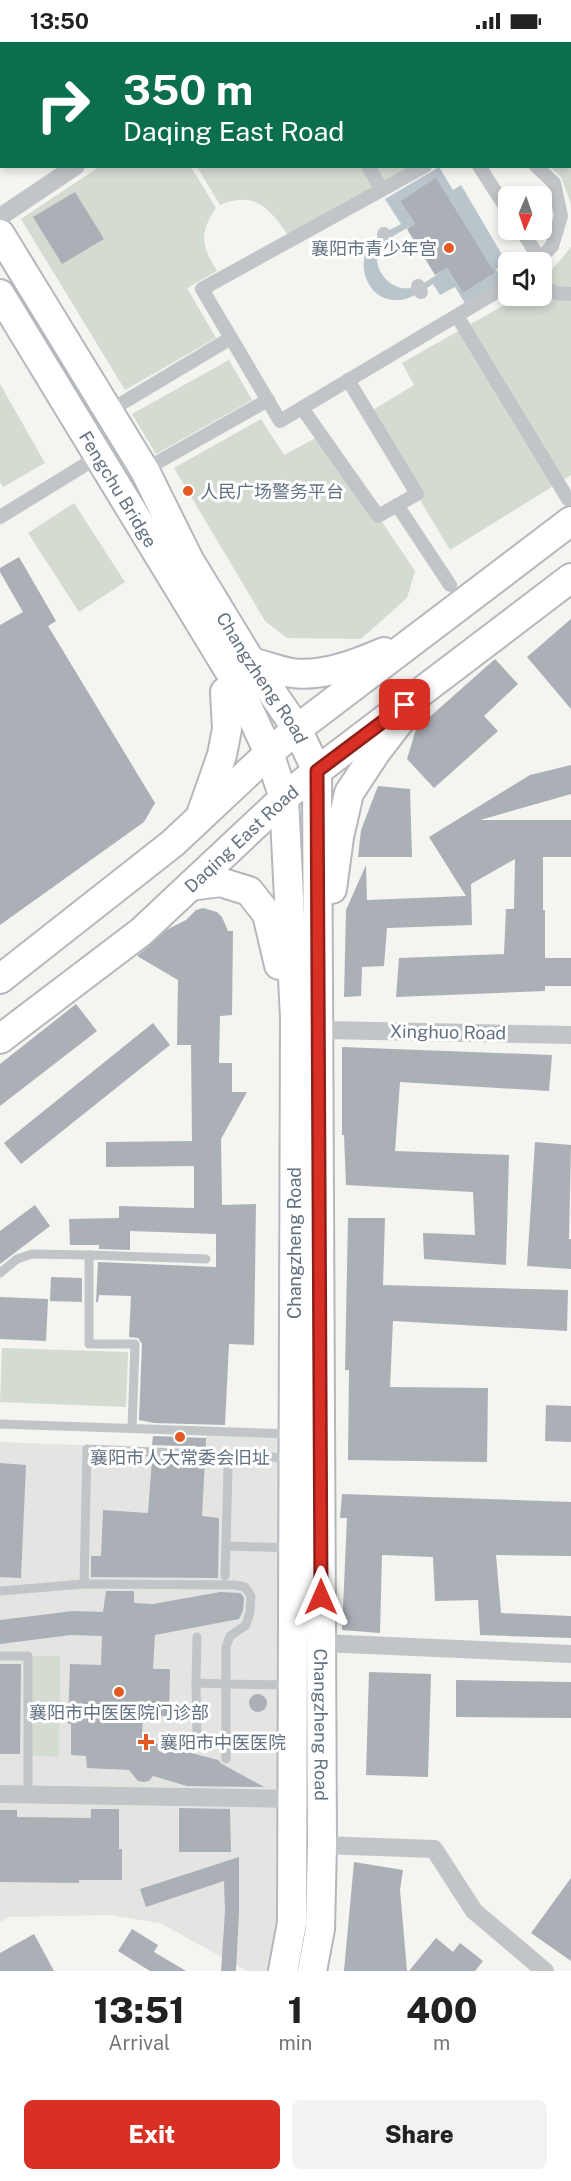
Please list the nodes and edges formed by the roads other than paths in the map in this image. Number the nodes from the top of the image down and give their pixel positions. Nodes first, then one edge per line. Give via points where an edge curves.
1 (73, 168) edge
2 (369, 168) edge
3 (421, 168) edge
4 (480, 168) edge
5 (538, 168) edge
6 (382, 190) junction
7 (498, 195) edge
8 (0, 217) edge
9 (0, 234) edge
10 (546, 252) edge
11 (0, 264) edge
12 (498, 291) edge
13 (552, 291) edge
14 (0, 294) edge
15 (571, 294) edge
16 (457, 316) junction
17 (0, 318) edge
18 (231, 338) junction
19 (348, 380) junction
20 (268, 400) junction
21 (124, 402) dead end
22 (302, 408) junction
23 (160, 461) dead end
24 (107, 468) junction
25 (397, 506) junction
26 (569, 510) edge
27 (0, 517) edge
28 (189, 560) junction
29 (571, 578) edge
30 (450, 585) dead end
31 (418, 637) junction
32 (237, 679) junction
33 (423, 692) junction
34 (297, 729) junction
35 (265, 744) junction
36 (317, 771) junction
37 (284, 798) junction
38 (200, 818) junction
39 (190, 886) junction
40 (0, 979) edge
41 (295, 1018) junction
42 (325, 1030) junction
43 (571, 1035) edge
44 (0, 1039) edge
45 (318, 1109) junction
46 (89, 1255) junction
47 (206, 1259) dead end
48 (0, 1273) edge
49 (0, 1424) edge
50 (132, 1428) junction
51 (293, 1446) junction
52 (228, 1469) dead end
53 (226, 1546) junction
54 (293, 1548) junction
55 (225, 1576) dead end
56 (84, 1584) junction
57 (0, 1591) edge
58 (197, 1636) dead end
59 (322, 1643) junction
60 (571, 1654) edge
61 (0, 1656) edge
62 (196, 1683) junction
63 (226, 1684) junction
64 (293, 1685) junction
65 (196, 1737) dead end
66 (226, 1759) dead end
67 (0, 1794) edge
68 (28, 1794) junction
69 (293, 1798) junction
70 (322, 1845) junction
71 (283, 1971) edge
72 (312, 1971) edge
73 (545, 1971) edge

1 - 8 street
2 - 6 street
3 - 6 street
4 - 7 street
5 - 10 street via 554,183 561,216
6 - 18 street via 202,289
9 - 28 main road, Changzheng Road via 146,471
11 - 24 main road, Fengchu Bridge
12 - 16 street
13 - 15 street
14 - 24 main road, Fengchu Bridge
16 - 19 street
16 - 26 street
17 - 24 main road
18 - 20 street
18 - 21 street
19 - 22 street
19 - 25 street via 417,494
20 - 22 street via 280,421
20 - 23 street
22 - 25 street via 378,516
24 - 27 street
24 - 28 main road, Fengchu Bridge
24 - 32 main road, Fengchu Bridge
25 - 30 street
26 - 31 main road
28 - 32 main road, Changzheng Road
29 - 33 main road, Daqing East Road
31 - 32 main road via 360,663 328,671
31 - 34 main road
32 - 34 main road, Changzheng Road
32 - 35 main road, Changzheng Road
32 - 38 main road via 222,755
33 - 36 main road, Daqing East Road
33 - 42 main road via 349,793 330,900
34 - 35 main road
34 - 36 main road, Changzheng Road
35 - 37 main road, Changzheng Road
35 - 38 main road
36 - 37 main road, Daqing East Road
36 - 45 main road, Changzheng Road
37 - 39 main road, Daqing East Road
37 - 41 main road, Changzheng Road
38 - 40 main road
39 - 41 main road via 220,882 249,891 267,914
39 - 44 main road, Daqing East Road via 141,932
41 - 51 main road, Changzheng Road
42 - 43 street, Xinghuo Road
42 - 45 main road via 325,1082
45 - 59 main road, Changzheng Road
46 - 47 lane
46 - 48 lane via 32,1254 17,1259
46 - 50 lane via 89,1344 135,1344
49 - 50 lane
50 - 51 lane
51 - 54 main road, Changzheng Road
51 - 56 lane via 87,1449
52 - 53 lane
53 - 54 lane
53 - 55 lane
54 - 64 main road, Changzheng Road
56 - 57 lane
56 - 63 lane via 245,1587 251,1596 250,1612 246,1625 230,1636 226,1647
58 - 62 lane
59 - 60 street
59 - 70 main road, Changzheng Road
61 - 68 lane via 28,1656
62 - 63 lane
62 - 65 lane
63 - 64 lane
63 - 66 lane
64 - 69 main road, Changzheng Road
67 - 68 street
68 - 69 street
69 - 71 main road, Changzheng Road via 292,1923
70 - 72 main road, Changzheng Road via 320,1929
70 - 73 street via 434,1849 474,1911

